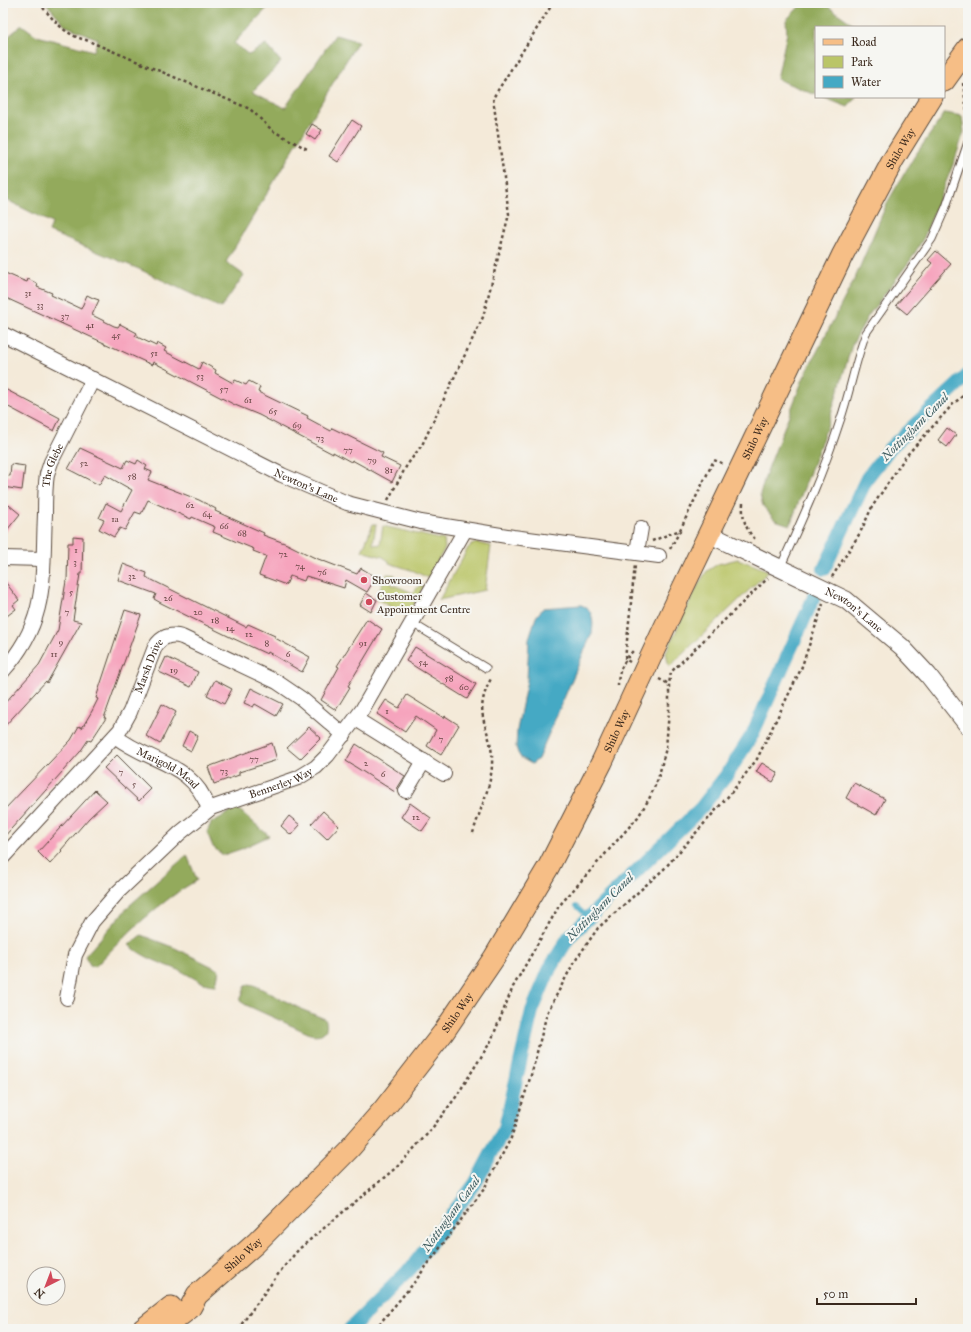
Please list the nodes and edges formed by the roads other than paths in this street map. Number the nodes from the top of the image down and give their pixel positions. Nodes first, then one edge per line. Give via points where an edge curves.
1 (968, 48) edge
2 (954, 81) edge
3 (931, 98) edge
4 (968, 142) edge
5 (3, 334) edge
6 (93, 379) junction
7 (641, 528) dead end
8 (465, 530) junction
9 (709, 534) junction
10 (3, 558) edge
11 (43, 559) junction
12 (780, 568) junction
13 (412, 623) junction
14 (486, 668) dead end
15 (3, 671) edge
16 (356, 719) junction
17 (968, 726) edge
18 (344, 735) junction
19 (115, 736) junction
20 (424, 761) junction
21 (444, 774) dead end
22 (406, 791) dead end
23 (209, 810) junction
24 (3, 857) edge
25 (67, 998) dead end
26 (197, 1296) junction
27 (143, 1329) edge
28 (163, 1329) edge

1 - 2 main road
3 - 9 main road, Shilo Way via 906,137 863,215 732,480
4 - 12 lane via 932,239 866,333 840,421
5 - 6 street, Newton's Lane
6 - 8 street, Newton's Lane via 313,489 347,503 381,513
6 - 11 street, The Glebe via 47,474
7 - 8 street, Newton's Lane via 648,554
8 - 13 street, Bennerley Way
9 - 12 street, Newton's Lane
9 - 26 main road, Shilo Way via 602,762 549,866 524,911 470,996 401,1087 350,1148 256,1243
10 - 11 street
11 - 15 street, The Glebe via 44,579 36,618 22,647
12 - 17 street, Newton's Lane via 846,600 902,647 928,675
13 - 14 lane
13 - 16 street, Bennerley Way
16 - 18 street, Bennerley Way
16 - 20 street
18 - 19 street, Marsh Drive via 277,682 176,635 164,637 155,647 130,712
18 - 23 street, Bennerley Way via 322,762 306,774
19 - 23 street, Marigold Mead via 190,777 200,790
19 - 24 street, Marsh Drive
20 - 21 street
20 - 22 street
23 - 25 street, Bennerley Way via 137,873 92,922 75,955
26 - 27 main road, Shilo Way via 183,1298
26 - 28 main road, Shilo Way via 190,1308

